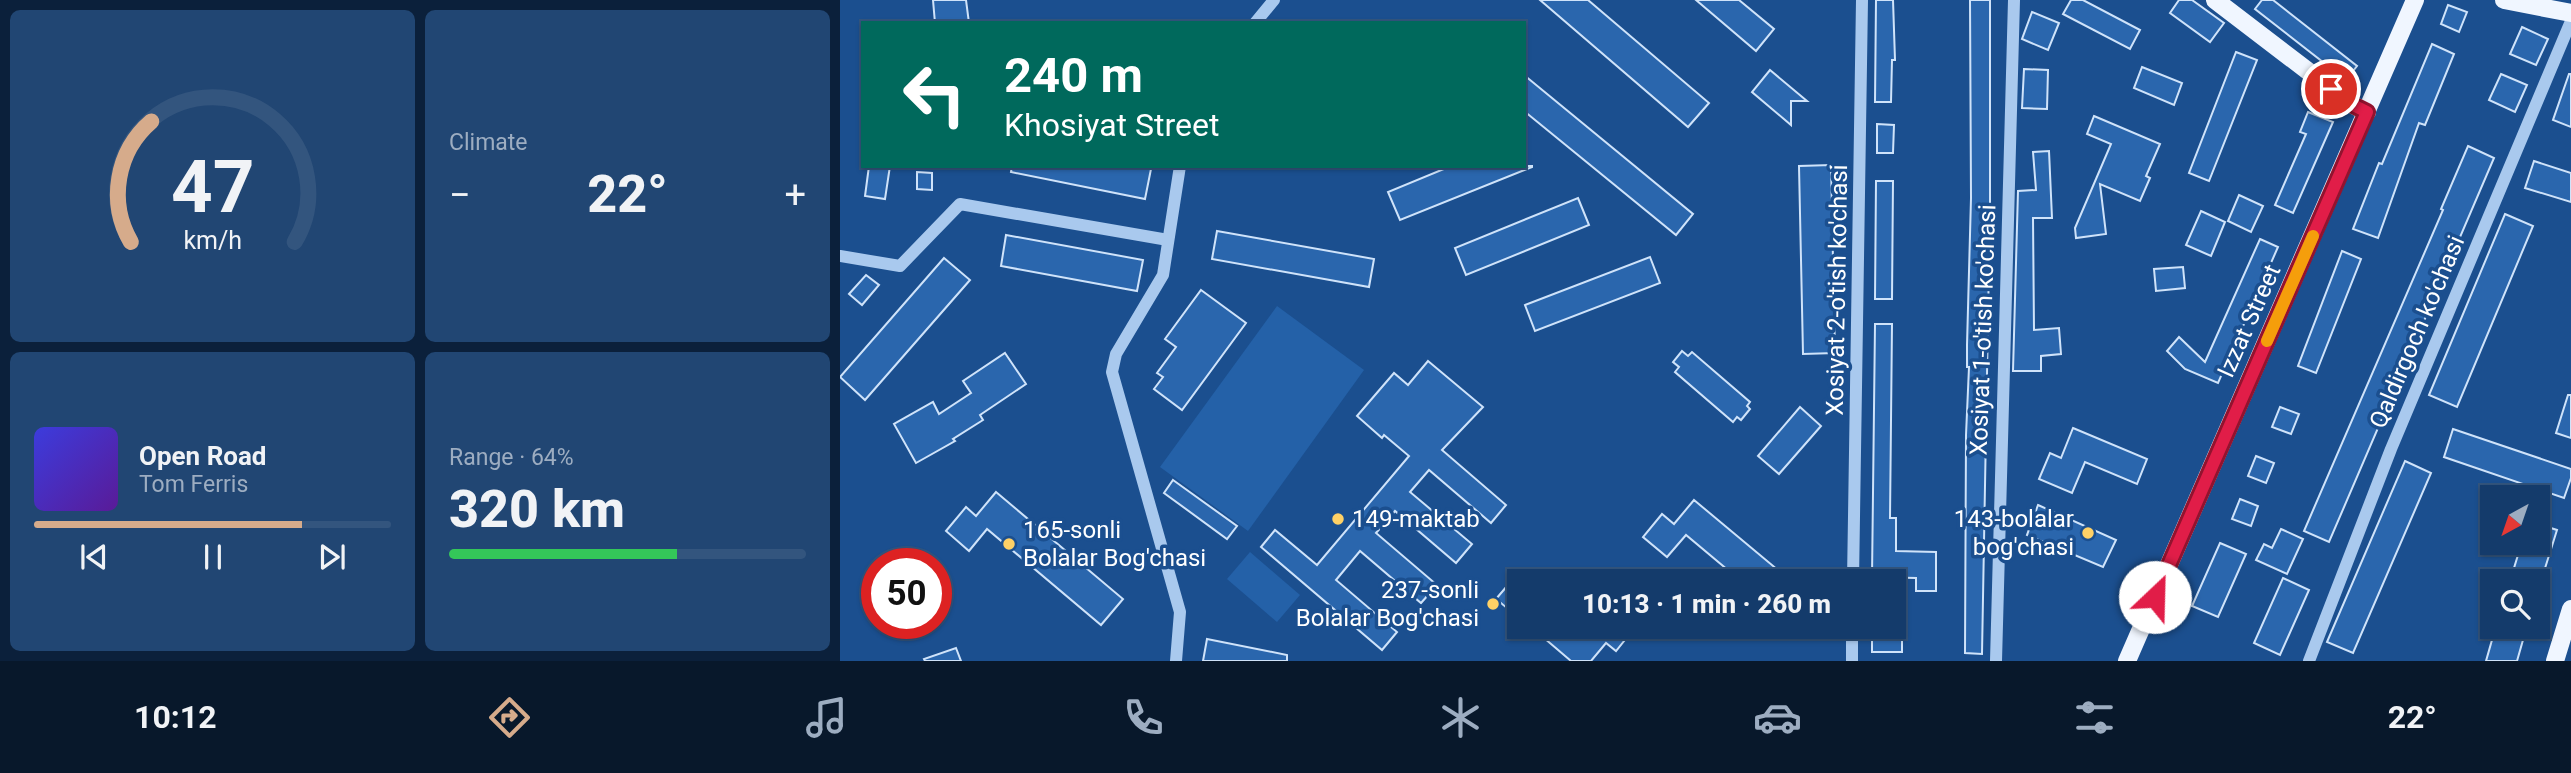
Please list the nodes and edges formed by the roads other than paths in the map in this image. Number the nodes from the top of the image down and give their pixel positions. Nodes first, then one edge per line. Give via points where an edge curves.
1 (1274, 0) edge
2 (1862, 0) edge
3 (2014, 0) edge
4 (2216, 0) edge
5 (2416, 0) edge
6 (2504, 0) edge
7 (2571, 13) edge
8 (1257, 21) edge
9 (2571, 21) edge
10 (2367, 112) junction
11 (1180, 168) edge
12 (1168, 240) junction
13 (840, 256) edge
14 (1853, 569) edge
15 (2571, 609) edge
16 (1852, 639) edge
17 (2558, 660) edge
18 (1176, 661) edge
19 (1852, 661) edge
20 (1996, 661) edge
21 (2127, 661) edge
22 (2309, 661) edge

1 - 8 street
2 - 14 street, Xosiyat 2-o'tish ko'chasi
3 - 20 street, Xosiyat 1-o'tish ko'chasi
4 - 10 main road
5 - 10 main road, Izzat Street
6 - 7 main road
9 - 22 street, Qaldirgoch ko'chasi via 2391,449
10 - 21 main road, Izzat Street
11 - 12 street
12 - 13 street via 960,204 901,266
12 - 18 street via 1163,275 1116,354 1112,372 1180,612
15 - 17 main road
16 - 19 street

